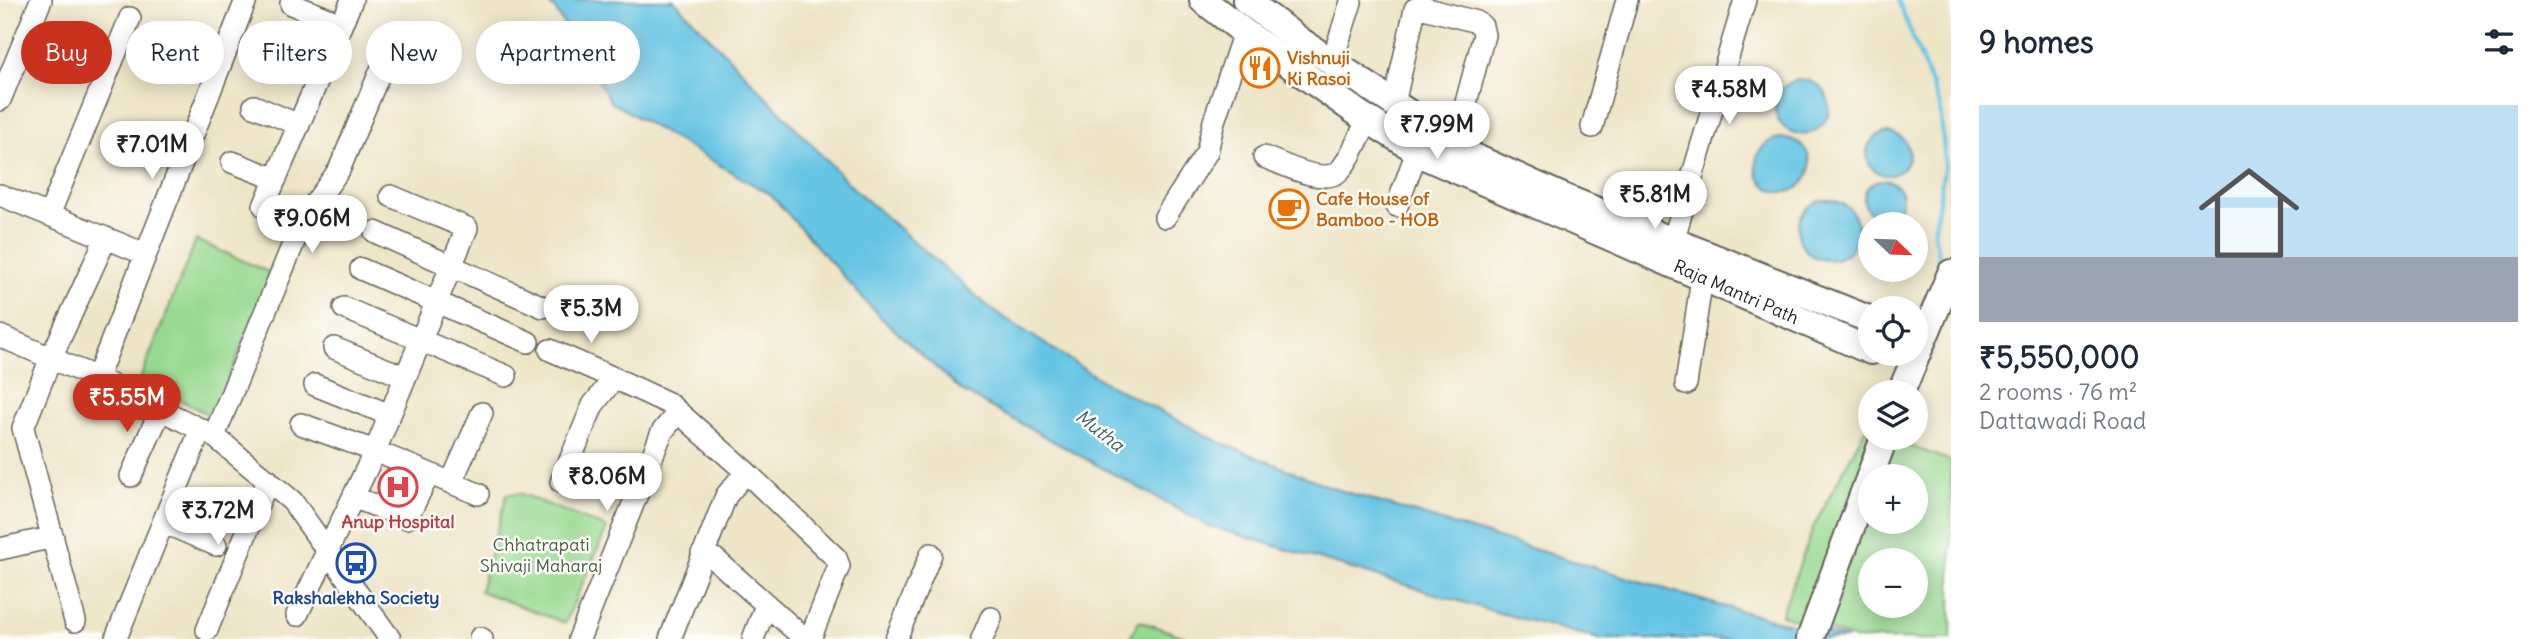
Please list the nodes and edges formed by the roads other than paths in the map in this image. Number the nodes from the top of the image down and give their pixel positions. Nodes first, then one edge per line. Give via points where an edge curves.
1 (41, 0) edge
2 (246, 0) edge
3 (352, 0) edge
4 (1203, 0) edge
5 (1246, 0) edge
6 (1627, 0) edge
7 (1745, 0) edge
8 (1351, 2) edge
9 (291, 4) dead end
10 (130, 18) dead end
11 (334, 21) edge
12 (342, 21) edge
13 (1244, 32) junction
14 (1332, 62) junction
15 (317, 84) edge
16 (375, 84) edge
17 (0, 100) edge
18 (1394, 103) junction
19 (254, 106) dead end
20 (1368, 119) junction
21 (299, 125) junction
22 (1592, 127) dead end
23 (1455, 144) junction
24 (1417, 151) junction
25 (1264, 157) dead end
26 (232, 162) dead end
27 (276, 179) junction
28 (0, 195) edge
29 (391, 196) dead end
30 (1397, 206) dead end
31 (1562, 206) junction
32 (49, 215) junction
33 (1166, 217) dead end
34 (303, 220) junction
35 (375, 232) dead end
36 (106, 238) junction
37 (1673, 241) junction
38 (145, 254) junction
39 (451, 266) junction
40 (360, 269) dead end
41 (1951, 273) edge
42 (1702, 278) junction
43 (436, 302) junction
44 (543, 307) dead end
45 (344, 308) dead end
46 (1858, 315) edge
47 (1933, 327) edge
48 (0, 336) edge
49 (421, 339) junction
50 (528, 342) dead end
51 (1858, 346) edge
52 (334, 348) dead end
53 (550, 350) dead end
54 (51, 358) junction
55 (1890, 366) edge
56 (506, 376) dead end
57 (405, 377) junction
58 (97, 378) junction
59 (614, 378) junction
60 (1906, 380) edge
61 (1920, 380) edge
62 (1686, 384) dead end
63 (315, 385) dead end
64 (160, 409) junction
65 (678, 412) junction
66 (482, 413) dead end
67 (390, 415) junction
68 (301, 424) dead end
69 (207, 432) junction
70 (374, 451) junction
71 (1890, 452) edge
72 (746, 472) junction
73 (429, 474) junction
74 (131, 476) dead end
75 (268, 480) junction
76 (561, 482) dead end
77 (451, 483) junction
78 (478, 494) dead end
79 (353, 497) junction
80 (163, 522) junction
81 (1867, 534) edge
82 (53, 537) junction
83 (216, 545) dead end
84 (0, 549) edge
85 (327, 550) junction
86 (702, 554) junction
87 (931, 554) dead end
88 (766, 605) junction
89 (297, 615) dead end
90 (991, 618) dead end
91 (75, 621) dead end
92 (207, 630) dead end
93 (116, 638) edge
94 (390, 639) edge
95 (579, 639) edge
96 (670, 639) edge
97 (752, 639) edge
98 (805, 639) edge
99 (810, 639) edge
100 (896, 639) edge
101 (982, 639) edge
102 (1810, 639) edge
103 (1828, 639) edge

1 - 17 street
2 - 38 street
3 - 12 street
4 - 13 main road, Raja Mantri Path
5 - 14 main road, Raja Mantri Path
6 - 22 street
7 - 37 street
8 - 14 street
9 - 11 street
10 - 32 street
13 - 20 main road, Raja Mantri Path
13 - 33 street via 1207,152
14 - 18 main road, Raja Mantri Path
15 - 21 street
16 - 34 street via 339,170
18 - 23 main road, Raja Mantri Path
18 - 23 street via 1415,9 1477,22 1484,35
19 - 21 street
20 - 24 main road, Raja Mantri Path
20 - 25 street via 1343,165 1328,176
21 - 27 street
23 - 31 main road, Raja Mantri Path
24 - 30 street
24 - 31 main road, Raja Mantri Path
26 - 27 street
27 - 34 street via 264,206
28 - 32 street
29 - 39 street via 467,228
31 - 37 main road, Raja Mantri Path
31 - 42 main road, Raja Mantri Path
32 - 36 street
34 - 69 street
35 - 39 street
36 - 38 street
36 - 54 street
37 - 46 main road, Raja Mantri Path
38 - 58 street
39 - 43 street
39 - 44 street
40 - 43 street
41 - 47 main road
42 - 51 main road, Raja Mantri Path
42 - 62 street
43 - 49 street
43 - 50 street
45 - 49 street
47 - 60 main road
47 - 61 main road
48 - 54 street
49 - 56 street
49 - 57 street
52 - 57 street
53 - 59 street
54 - 58 street
54 - 82 street via 23,428
55 - 60 main road, Raja Mantri Path
57 - 67 street
58 - 64 street
59 - 65 street
59 - 76 street via 593,405
63 - 67 street
64 - 69 street
64 - 74 street
65 - 72 street
65 - 95 street via 662,432
66 - 77 street
67 - 70 street
68 - 70 street
69 - 75 street
69 - 80 street
70 - 73 street
70 - 79 street
71 - 102 main road
72 - 86 street via 726,496
72 - 99 street via 836,558 839,566
73 - 77 street
73 - 79 street via 407,519
75 - 85 street via 292,501
75 - 92 street
77 - 78 street
79 - 85 street
80 - 83 street
80 - 93 street
81 - 103 main road
82 - 84 street
82 - 91 street
85 - 89 street
85 - 94 street
86 - 88 street via 715,559
86 - 96 street
87 - 100 street
88 - 97 street
88 - 98 street
90 - 101 street

